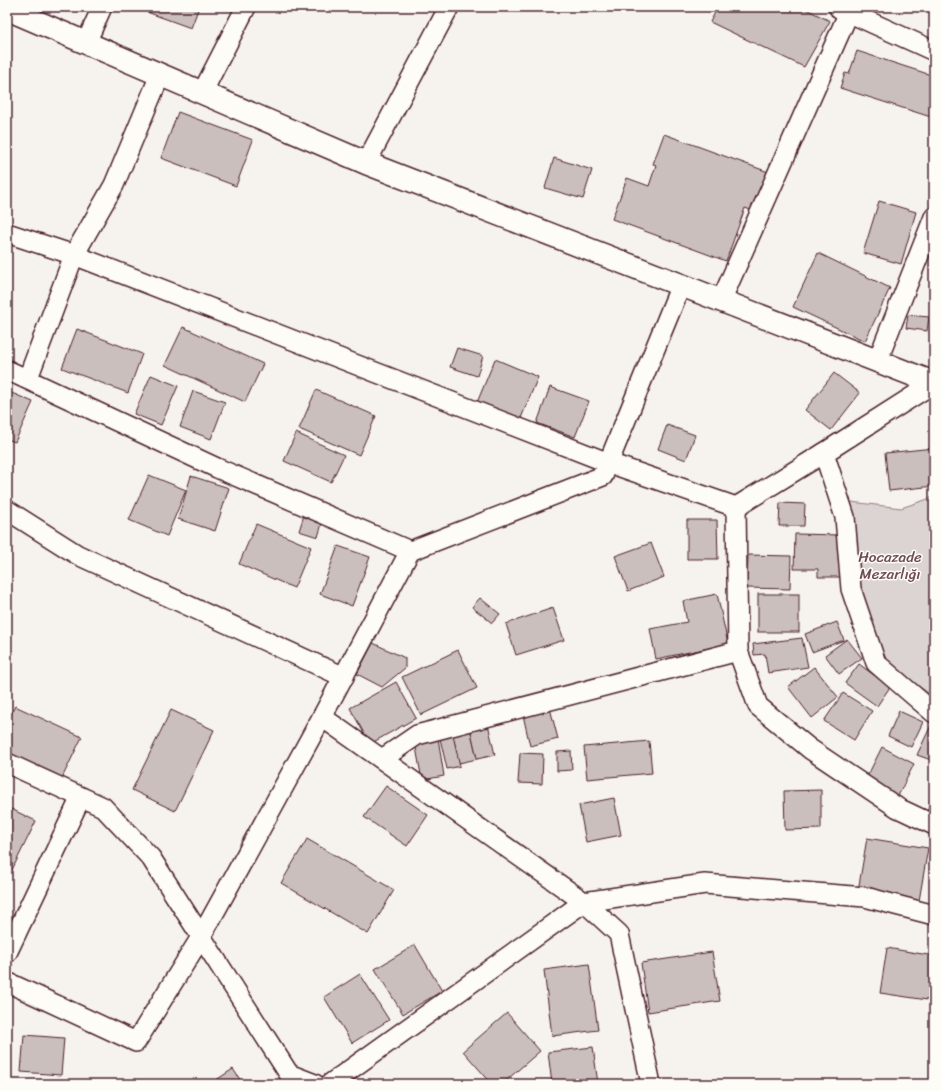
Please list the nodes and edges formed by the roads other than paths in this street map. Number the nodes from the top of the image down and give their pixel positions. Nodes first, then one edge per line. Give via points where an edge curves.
1 (102, 7) edge
2 (246, 7) edge
3 (449, 7) edge
4 (7, 10) edge
5 (843, 10) edge
6 (86, 43) junction
7 (934, 51) edge
8 (160, 75) junction
9 (202, 93) junction
10 (366, 163) junction
11 (934, 217) edge
12 (7, 233) edge
13 (74, 255) junction
14 (681, 285) junction
15 (721, 301) junction
16 (877, 362) junction
17 (7, 370) edge
18 (28, 378) junction
19 (934, 383) edge
20 (824, 453) junction
21 (609, 463) junction
22 (736, 507) junction
23 (7, 510) edge
24 (410, 551) junction
25 (738, 650) junction
26 (344, 677) junction
27 (934, 713) edge
28 (322, 717) junction
29 (382, 759) junction
30 (7, 763) edge
31 (81, 798) junction
32 (934, 825) edge
33 (584, 902) junction
34 (934, 915) edge
35 (201, 937) junction
36 (7, 953) edge
37 (7, 982) edge
38 (315, 1084) edge
39 (330, 1084) edge
40 (651, 1084) edge

1 - 6 street
2 - 9 street
3 - 10 street
4 - 6 street
5 - 7 street
5 - 15 street
6 - 8 street
8 - 9 street
8 - 13 street via 114,185
9 - 10 street
10 - 14 street
11 - 16 street
12 - 13 street
13 - 18 street
13 - 21 street
14 - 15 street
14 - 21 street
15 - 16 street
16 - 19 street
17 - 18 street
18 - 24 street via 216,468
19 - 20 street
20 - 22 street
20 - 27 street via 846,517 851,589 876,663
21 - 22 street
21 - 24 street via 603,476
22 - 25 street
23 - 26 street via 78,555
24 - 26 street
25 - 29 street via 417,735
25 - 32 street via 758,706 810,750 898,808
26 - 28 street
28 - 29 street
28 - 35 street
29 - 33 street
30 - 31 street
31 - 35 street via 103,808 151,858
31 - 36 street
33 - 34 street via 704,884 865,897
33 - 39 street
33 - 40 street via 619,934
35 - 37 street via 136,1042
35 - 38 street via 289,1074

